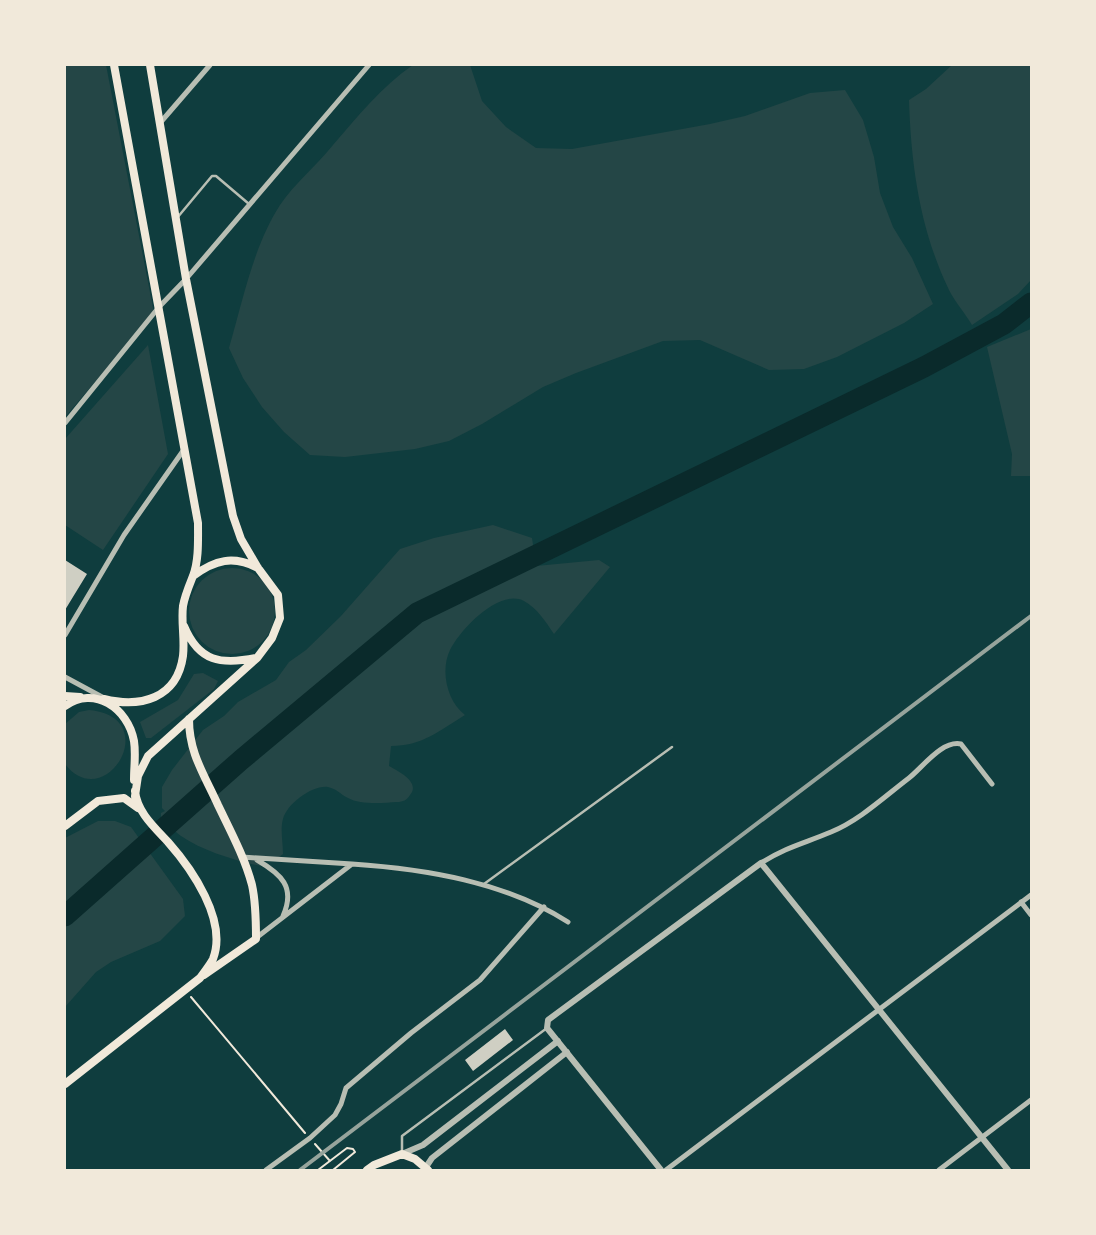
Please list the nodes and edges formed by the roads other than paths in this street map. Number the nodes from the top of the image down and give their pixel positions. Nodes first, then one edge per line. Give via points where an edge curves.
1 (114, 65) edge
2 (150, 65) edge
3 (210, 65) edge
4 (369, 65) edge
5 (160, 123) junction
6 (250, 204) junction
7 (176, 219) junction
8 (186, 279) junction
9 (159, 307) junction
10 (65, 423) edge
11 (185, 448) junction
12 (258, 568) junction
13 (193, 576) junction
14 (183, 622) junction
15 (65, 635) edge
16 (257, 658) junction
17 (65, 678) edge
18 (65, 696) edge
19 (87, 698) junction
20 (104, 699) junction
21 (65, 706) edge
22 (189, 719) junction
23 (672, 747) dead end
24 (992, 784) dead end
25 (136, 796) junction
26 (142, 811) junction
27 (65, 826) edge
28 (242, 857) junction
29 (256, 859) junction
30 (762, 863) junction
31 (352, 864) junction
32 (484, 884) junction
33 (1031, 895) edge
34 (1021, 902) junction
35 (544, 907) junction
36 (1031, 915) edge
37 (282, 916) junction
38 (568, 922) dead end
39 (256, 939) junction
40 (200, 978) junction
41 (879, 1008) junction
42 (547, 1028) junction
43 (558, 1041) junction
44 (567, 1052) junction
45 (65, 1084) edge
46 (1031, 1100) edge
47 (981, 1137) junction
48 (402, 1154) junction
49 (426, 1169) edge
50 (266, 1170) edge
51 (367, 1170) edge
52 (661, 1170) edge
53 (666, 1170) edge
54 (939, 1170) edge
55 (1008, 1170) edge

1 - 9 main road
2 - 5 main road
3 - 5 street
4 - 6 street
5 - 7 main road
6 - 7 lane via 212,176
6 - 8 street
7 - 8 main road
8 - 9 street
8 - 12 main road via 233,516 241,539
9 - 10 street
9 - 11 main road
11 - 13 main road via 198,523
11 - 15 street via 124,535
12 - 13 main road via 231,560 207,566
12 - 16 main road via 278,595 280,618 272,638
13 - 14 main road via 183,607
14 - 16 main road via 194,644 215,660 231,663
14 - 20 main road via 181,663 166,691 133,704
16 - 22 main road
17 - 20 street
18 - 19 main road
19 - 20 main road
19 - 21 main road via 71,701
20 - 25 main road via 126,721 134,738
22 - 25 main road via 148,756 138,776
22 - 28 main road via 189,739 198,764
23 - 32 lane
24 - 30 street via 961,744 948,745 857,819 782,850
25 - 26 main road
26 - 27 main road via 124,798 108,799 98,801
26 - 40 main road via 201,885 210,907 214,952
28 - 29 street
28 - 39 main road via 252,886
29 - 31 street
29 - 37 street via 272,869 288,891 289,903
30 - 41 street
30 - 42 street via 548,1020
31 - 32 street via 389,867
31 - 37 street
32 - 35 street
33 - 34 street
34 - 36 street
34 - 41 street
35 - 38 street
35 - 50 street via 480,980 346,1088 335,1115
37 - 39 street
39 - 40 main road
40 - 45 main road
41 - 47 street
41 - 53 street
42 - 43 street
42 - 48 lane via 402,1136
43 - 44 street
43 - 48 street via 423,1145
44 - 49 street via 432,1158
44 - 52 street
46 - 47 street
47 - 54 street
47 - 55 street
48 - 49 main road
48 - 51 main road

